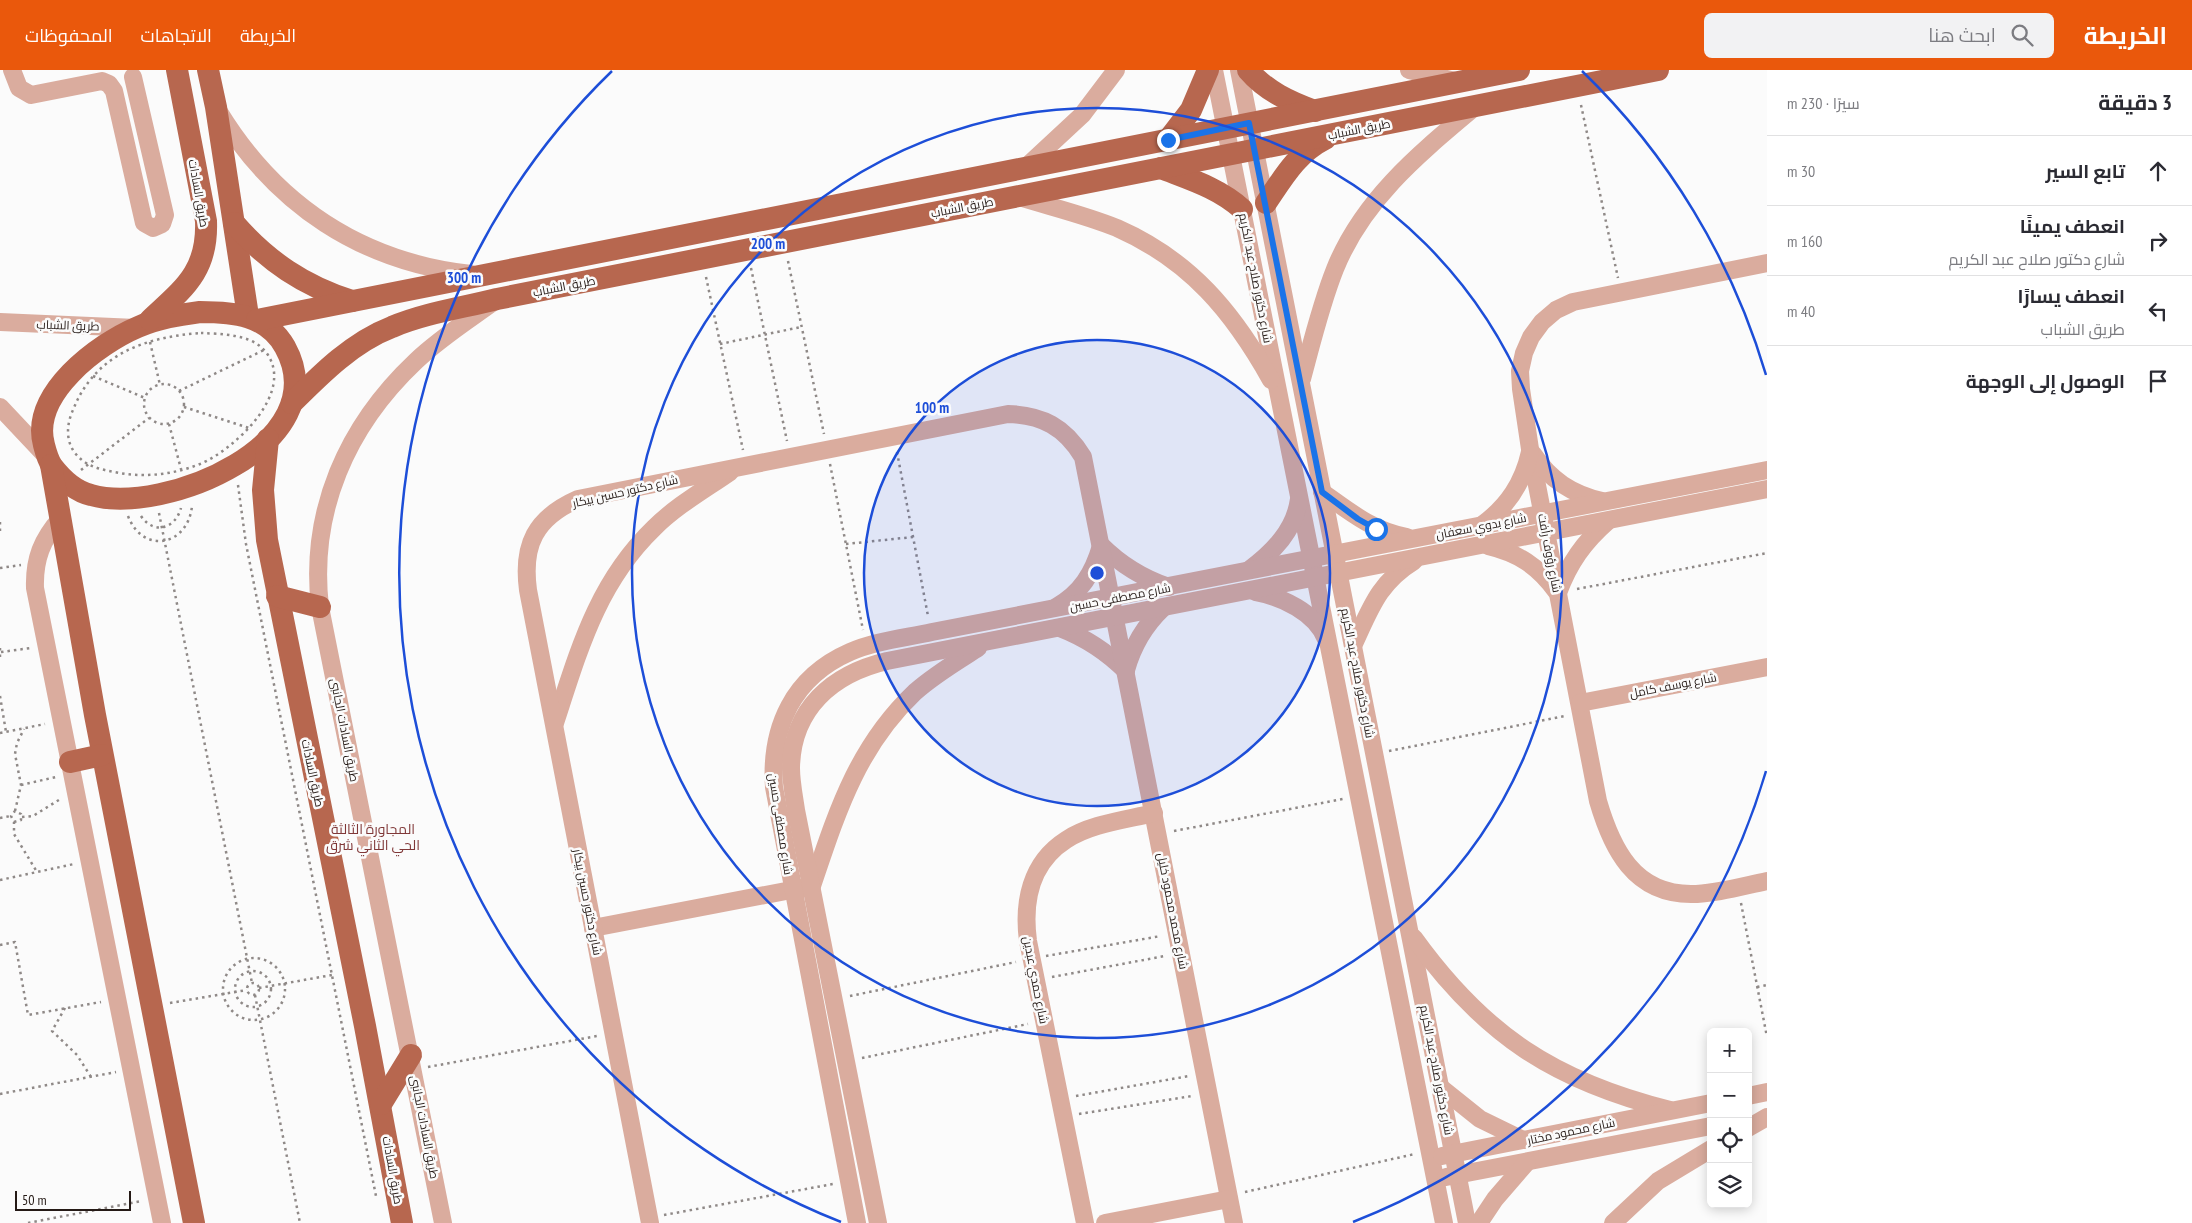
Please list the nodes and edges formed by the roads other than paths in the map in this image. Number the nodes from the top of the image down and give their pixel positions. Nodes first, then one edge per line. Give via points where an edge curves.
1 (12, 70) edge
2 (177, 70) edge
3 (208, 70) edge
4 (1116, 70) edge
5 (1208, 70) edge
6 (1214, 70) edge
7 (1239, 70) edge
8 (1248, 70) edge
9 (1409, 70) edge
10 (1519, 70) edge
11 (1658, 70) edge
12 (133, 77) dead end
13 (1460, 82) junction
14 (1476, 106) junction
15 (216, 107) junction
16 (1315, 110) junction
17 (1249, 123) junction
18 (1226, 128) junction
19 (1335, 134) junction
20 (1168, 140) junction
21 (1254, 149) junction
22 (1231, 153) junction
23 (1026, 167) junction
24 (1161, 168) junction
25 (1016, 196) junction
26 (1266, 203) junction
27 (1242, 209) junction
28 (234, 223) junction
29 (1767, 263) edge
30 (489, 276) junction
31 (497, 299) junction
32 (353, 302) junction
33 (253, 318) junction
34 (0, 322) edge
35 (144, 331) junction
36 (1301, 384) junction
37 (1279, 393) junction
38 (292, 403) junction
39 (0, 407) edge
40 (263, 434) junction
41 (1530, 450) junction
42 (742, 466) junction
43 (55, 468) junction
44 (1767, 470) edge
45 (1767, 490) edge
46 (1322, 492) junction
47 (1300, 496) junction
48 (1605, 502) junction
49 (1543, 514) junction
50 (61, 518) junction
51 (1610, 520) junction
52 (1480, 526) junction
53 (1547, 532) junction
54 (1415, 539) junction
55 (1101, 545) junction
56 (1484, 545) junction
57 (1334, 554) junction
58 (1420, 558) junction
59 (1312, 559) junction
60 (1246, 572) junction
61 (1338, 573) junction
62 (1316, 577) junction
63 (1169, 587) junction
64 (1249, 591) junction
65 (1558, 593) junction
66 (277, 596) junction
67 (1111, 599) junction
68 (320, 607) junction
69 (1163, 608) junction
70 (1050, 610) junction
71 (1115, 617) junction
72 (1060, 628) junction
73 (987, 642) junction
74 (1353, 646) junction
75 (1330, 650) junction
76 (1767, 667) edge
77 (1126, 671) junction
78 (1581, 708) junction
79 (554, 726) junction
80 (102, 755) junction
81 (72, 775) junction
82 (1154, 813) junction
83 (1767, 881) edge
84 (812, 886) junction
85 (792, 889) junction
86 (593, 928) junction
87 (1411, 934) junction
88 (412, 1062) junction
89 (1440, 1087) junction
90 (1767, 1092) edge
91 (1752, 1095) edge
92 (381, 1104) junction
93 (1707, 1104) edge
94 (1670, 1110) junction
95 (1767, 1116) edge
96 (1752, 1118) edge
97 (1752, 1125) edge
98 (1707, 1127) edge
99 (1523, 1140) junction
100 (1707, 1151) edge
101 (1453, 1154) junction
102 (1431, 1155) junction
103 (1527, 1162) junction
104 (1457, 1175) junction
105 (1436, 1179) junction
106 (1229, 1197) junction
107 (649, 1220) edge
108 (162, 1223) edge
109 (194, 1223) edge
110 (402, 1223) edge
111 (443, 1223) edge
112 (858, 1223) edge
113 (878, 1223) edge
114 (1085, 1223) edge
115 (1105, 1223) edge
116 (1234, 1223) edge
117 (1444, 1223) edge
118 (1467, 1223) edge
119 (1480, 1223) edge
120 (1613, 1223) edge

1 - 12 street via 19,88 30,95 102,81 109,84 114,92 144,223 153,228 162,224 165,215
2 - 35 main road, طريق السادات via 207,239 204,256 188,284
3 - 15 main road
4 - 23 street via 1082,115
5 - 20 main road via 1191,110
6 - 18 street, شارع دكتور صلاح عبد الكريم
7 - 17 street, شارع دكتور صلاح عبد الكريم
8 - 16 main road via 1270,90
9 - 13 street
10 - 13 main road, طريق الشباب
11 - 14 main road, طريق الشباب
13 - 16 main road, طريق الشباب
14 - 19 main road, طريق الشباب
14 - 36 street via 1406,165 1362,219 1346,246 1328,289
15 - 28 main road
15 - 30 street via 235,139 285,194 346,237 415,264
16 - 17 main road, طريق الشباب
17 - 18 main road, طريق الشباب
17 - 21 street, شارع دكتور صلاح عبد الكريم
18 - 20 main road, طريق الشباب
18 - 22 street, شارع دكتور صلاح عبد الكريم
19 - 21 main road, طريق الشباب
19 - 26 main road via 1302,154
20 - 23 main road, طريق الشباب
21 - 22 main road, طريق الشباب
21 - 26 street, شارع دكتور صلاح عبد الكريم
22 - 24 main road, طريق الشباب
22 - 27 street, شارع دكتور صلاح عبد الكريم
23 - 30 main road, طريق الشباب
24 - 25 main road, طريق الشباب
24 - 27 main road via 1214,190
25 - 31 main road, طريق الشباب
25 - 37 street via 1117,228 1184,269 1239,326
26 - 36 street, شارع دكتور صلاح عبد الكريم
27 - 37 street, شارع دكتور صلاح عبد الكريم
28 - 32 main road via 250,242 287,272
28 - 33 main road
29 - 41 street, شارع رؤوف رأفت via 1573,302 1556,310 1531,337 1520,371
30 - 32 main road, طريق الشباب
31 - 38 main road, طريق الشباب via 419,318 368,339 322,373
31 - 68 street, طريق السادات الجانبى via 417,360 385,392 355,434 334,480 321,530 317,581
32 - 33 main road, طريق الشباب
33 - 35 main road via 228,312 200,312 172,316
33 - 38 main road via 273,346 290,356 295,387
34 - 35 street, طريق الشباب
35 - 43 main road via 94,353 49,402 43,421 43,439
36 - 46 street, شارع دكتور صلاح عبد الكريم
37 - 47 street, شارع دكتور صلاح عبد الكريم
38 - 40 main road via 286,417
39 - 43 street
40 - 43 main road via 246,458 188,495 137,498 91,495 75,489
40 - 66 main road, طريق السادات via 263,514
41 - 48 street via 1540,465 1569,490
41 - 49 street, شارع رؤوف رأفت
41 - 52 street via 1519,485 1508,501
42 - 55 street, شارع دكتور حسين بيكار via 1008,414 1026,414 1044,419 1073,441 1082,457
42 - 79 street via 677,508 654,527 617,571 590,622
42 - 79 street, شارع دكتور حسين بيكار via 578,499 547,516 535,532 525,568
43 - 50 main road
44 - 48 street, شارع بدوي سعفان
45 - 51 street, شارع بدوي سعفان
46 - 54 street via 1376,529
46 - 57 street, شارع دكتور صلاح عبد الكريم
47 - 59 street, شارع دكتور صلاح عبد الكريم
47 - 60 street via 1297,514 1288,531 1276,547
48 - 49 street, شارع بدوي سعفان
49 - 52 street, شارع بدوي سعفان
49 - 53 street, شارع رؤوف رأفت
50 - 80 main road
50 - 81 street via 47,533 40,548 36,588
51 - 53 street, شارع بدوي سعفان
51 - 65 street via 1577,552
52 - 54 street, شارع بدوي سعفان
53 - 56 street, شارع بدوي سعفان
53 - 65 street, شارع رؤوف رأفت
54 - 57 street, شارع بدوي سعفان
55 - 63 street via 1132,571
55 - 67 street, شارع دكتور حسين بيكار
55 - 70 street via 1096,562 1078,591
56 - 58 street, شارع بدوي سعفان
56 - 65 street via 1506,550 1527,560
57 - 59 street, شارع بدوي سعفان
57 - 61 street, شارع دكتور صلاح عبد الكريم
58 - 61 street, شارع بدوي سعفان
58 - 74 street via 1397,573 1378,594
59 - 60 street, شارع مصطفى حسين
59 - 62 street, شارع دكتور صلاح عبد الكريم
60 - 63 street, شارع مصطفى حسين
61 - 62 street, شارع بدوي سعفان
61 - 74 street, شارع دكتور صلاح عبد الكريم
62 - 64 street, شارع مصطفى حسين
62 - 75 street, شارع دكتور صلاح عبد الكريم
63 - 67 street, شارع مصطفى حسين
64 - 69 street, شارع مصطفى حسين
64 - 75 street via 1277,598 1308,616 1323,632
65 - 78 street, شارع رؤوف رأفت
66 - 68 main road
66 - 92 main road, طريق السادات
67 - 70 street, شارع مصطفى حسين
67 - 71 street, شارع محمد محمود خليل
68 - 88 street, طريق السادات الجانبى
69 - 71 street, شارع مصطفى حسين
69 - 77 street via 1135,642
70 - 85 street, شارع مصطفى حسين via 866,647 832,661 815,674 789,706 780,724 774,752 774,787
71 - 72 street, شارع مصطفى حسين
71 - 77 street, شارع محمد محمود خليل
72 - 73 street, شارع مصطفى حسين
72 - 77 street via 1102,649
73 - 84 street via 940,671 916,692 874,739 844,794
73 - 84 street, شارع مصطفى حسين via 866,666 832,684 806,714 798,731 791,769
74 - 87 street, شارع دكتور صلاح عبد الكريم
75 - 102 street, شارع دكتور صلاح عبد الكريم
76 - 78 street, شارع يوسف كامل
77 - 82 street, شارع محمد محمود خليل
78 - 83 street, شارع رؤوف رأفت via 1602,816 1612,843 1637,875 1653,886 1692,894
79 - 86 street, شارع دكتور حسين بيكار
80 - 81 main road
80 - 109 main road
81 - 108 street
82 - 106 street, شارع محمد محمود خليل
82 - 114 street, شارع حمدي عبدين via 1088,830 1066,840 1048,855 1035,874 1027,896 1025,918 1032,959
84 - 85 street
84 - 113 street, شارع مصطفى حسين
85 - 86 street
85 - 112 street, شارع مصطفى حسين
86 - 107 street, شارع دكتور حسين بيكار
87 - 89 street, شارع دكتور صلاح عبد الكريم
87 - 94 street via 1469,1005 1542,1061 1625,1099
88 - 92 main road
88 - 111 street, طريق السادات الجانبى
89 - 99 street via 1480,1119
89 - 101 street, شارع دكتور صلاح عبد الكريم
90 - 91 street
92 - 110 main road, طريق السادات
93 - 94 street, شارع محمود مختار
94 - 99 street, شارع محمود مختار
95 - 96 street
95 - 97 street
98 - 103 street, شارع محمود مختار
99 - 101 street, شارع محمود مختار
100 - 120 street via 1658,1182
101 - 102 street, شارع محمود مختار
101 - 104 street, شارع دكتور صلاح عبد الكريم
102 - 105 street, شارع دكتور صلاح عبد الكريم
103 - 104 street, شارع محمود مختار
103 - 119 street via 1495,1199
104 - 105 street, شارع محمود مختار
104 - 118 street, شارع دكتور صلاح عبد الكريم
105 - 117 street, شارع دكتور صلاح عبد الكريم
106 - 115 street
106 - 116 street, شارع محمد محمود خليل

